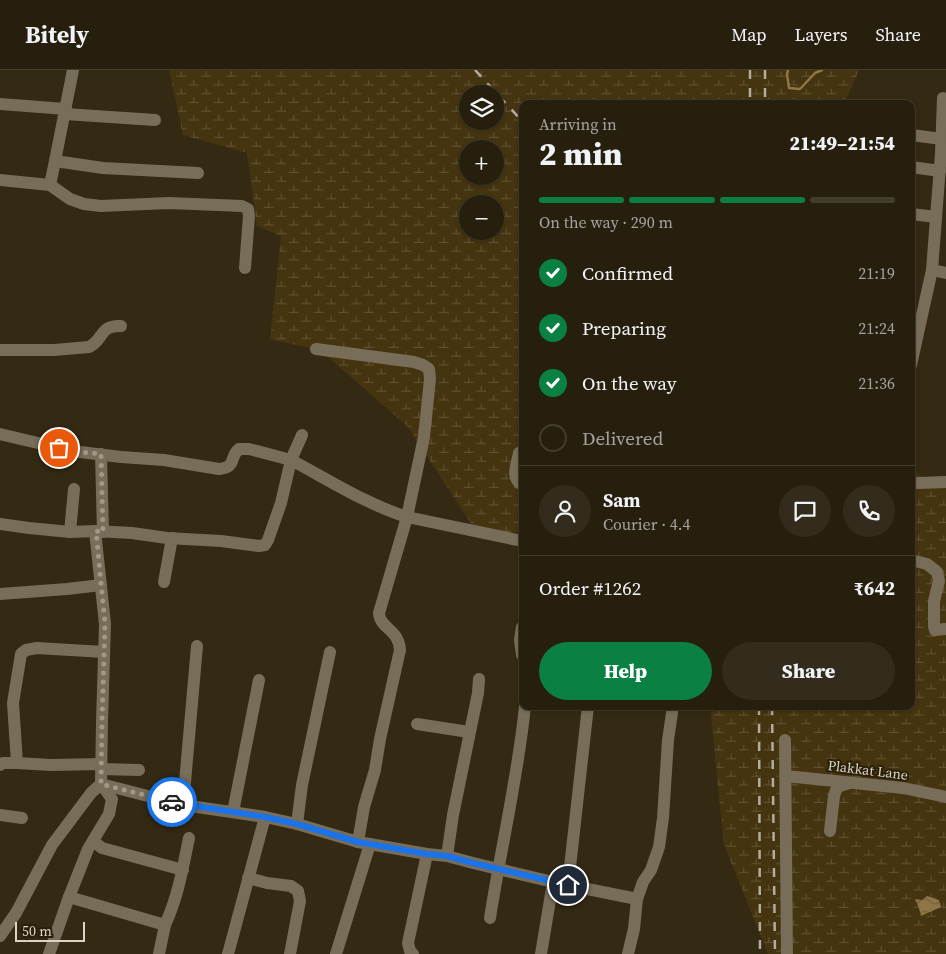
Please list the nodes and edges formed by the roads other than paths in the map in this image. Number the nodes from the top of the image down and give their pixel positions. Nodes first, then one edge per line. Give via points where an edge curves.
1 (73, 70) edge
2 (943, 98) dead end
3 (0, 104) edge
4 (66, 111) junction
5 (155, 120) dead end
6 (915, 135) edge
7 (942, 139) junction
8 (56, 161) junction
9 (915, 168) edge
10 (940, 171) junction
11 (198, 173) dead end
12 (0, 180) edge
13 (50, 185) junction
14 (915, 214) edge
15 (936, 217) junction
16 (244, 268) dead end
17 (932, 270) junction
18 (946, 273) edge
19 (121, 326) dead end
20 (915, 347) edge
21 (316, 349) dead end
22 (0, 350) edge
23 (0, 434) edge
24 (302, 435) dead end
25 (519, 453) dead end
26 (101, 454) junction
27 (291, 460) junction
28 (946, 482) edge
29 (519, 483) edge
30 (918, 483) dead end
31 (74, 489) dead end
32 (406, 517) junction
33 (0, 524) edge
34 (99, 531) junction
35 (70, 532) junction
36 (172, 538) junction
37 (519, 540) edge
38 (915, 561) edge
39 (164, 582) dead end
40 (101, 585) junction
41 (0, 594) edge
42 (946, 629) edge
43 (198, 646) dead end
44 (104, 652) junction
45 (330, 652) dead end
46 (259, 680) dead end
47 (479, 680) dead end
48 (524, 710) edge
49 (588, 710) edge
50 (672, 710) edge
51 (417, 724) dead end
52 (469, 732) junction
53 (785, 740) dead end
54 (16, 763) junction
55 (0, 765) edge
56 (101, 767) junction
57 (140, 770) dead end
58 (786, 776) junction
59 (849, 782) junction
60 (101, 784) junction
61 (946, 797) edge
62 (183, 804) junction
63 (233, 812) junction
64 (0, 815) edge
65 (265, 817) junction
66 (22, 818) dead end
67 (297, 824) junction
68 (830, 831) dead end
69 (189, 838) dead end
70 (92, 841) junction
71 (364, 843) junction
72 (427, 854) junction
73 (447, 856) junction
74 (498, 869) junction
75 (183, 870) junction
76 (248, 878) junction
77 (553, 882) junction
78 (568, 885) junction
79 (69, 897) junction
80 (637, 899) junction
81 (490, 918) dead end
82 (165, 925) junction
83 (0, 936) edge
84 (49, 954) edge
85 (159, 954) edge
86 (228, 954) edge
87 (290, 954) edge
88 (336, 954) edge
89 (414, 954) edge
90 (541, 954) edge
91 (628, 954) edge
92 (787, 954) edge

1 - 4 street
2 - 7 street
3 - 4 street
4 - 5 street
4 - 8 street
6 - 7 street
7 - 10 street
8 - 11 street via 103,168
8 - 13 street
9 - 10 street
10 - 15 street
12 - 13 street
13 - 16 street via 70,199 100,206 169,203 242,206 248,209 249,216
14 - 15 street
15 - 17 street
17 - 18 street
17 - 20 street
19 - 22 street via 108,327 89,347
21 - 32 street via 414,362 428,369 430,378 424,437
23 - 26 street via 72,451
24 - 27 street
25 - 29 street via 515,472
26 - 27 street via 220,469 231,465 239,449
26 - 34 street
27 - 32 street via 390,512
27 - 36 street via 282,503 265,545
28 - 30 street
31 - 35 street
32 - 37 street
32 - 71 street via 379,613 383,624 391,629 400,643 400,650 364,807
33 - 35 street
34 - 35 street
34 - 36 street
34 - 40 street
36 - 39 street
38 - 42 street via 937,572 934,626 936,630
40 - 41 street
40 - 44 street
43 - 62 street
44 - 54 street via 36,648 22,654 13,703
44 - 56 street
45 - 67 street
46 - 63 street
47 - 52 street
48 - 74 street
49 - 78 street
50 - 80 street via 659,847
51 - 52 street
52 - 73 street
53 - 58 street
54 - 55 street
54 - 56 street
56 - 57 street
56 - 60 street
58 - 59 street, Plakkat Lane
58 - 92 street
59 - 61 street, Plakkat Lane
59 - 68 street via 837,787
60 - 62 street
60 - 70 street via 112,798 109,814
60 - 83 street via 52,845
62 - 63 street
63 - 65 street
64 - 66 street
65 - 67 street
65 - 76 street
67 - 71 street
69 - 75 street
70 - 75 street via 102,848
70 - 79 street
71 - 72 street
71 - 88 street
72 - 73 street
72 - 89 street via 408,943
73 - 74 street
74 - 77 street
74 - 81 street
75 - 82 street
76 - 86 street
76 - 87 street via 291,886 298,891 300,901
77 - 78 street
77 - 90 street
78 - 80 street
79 - 82 street
79 - 84 street
80 - 91 street
82 - 85 street

